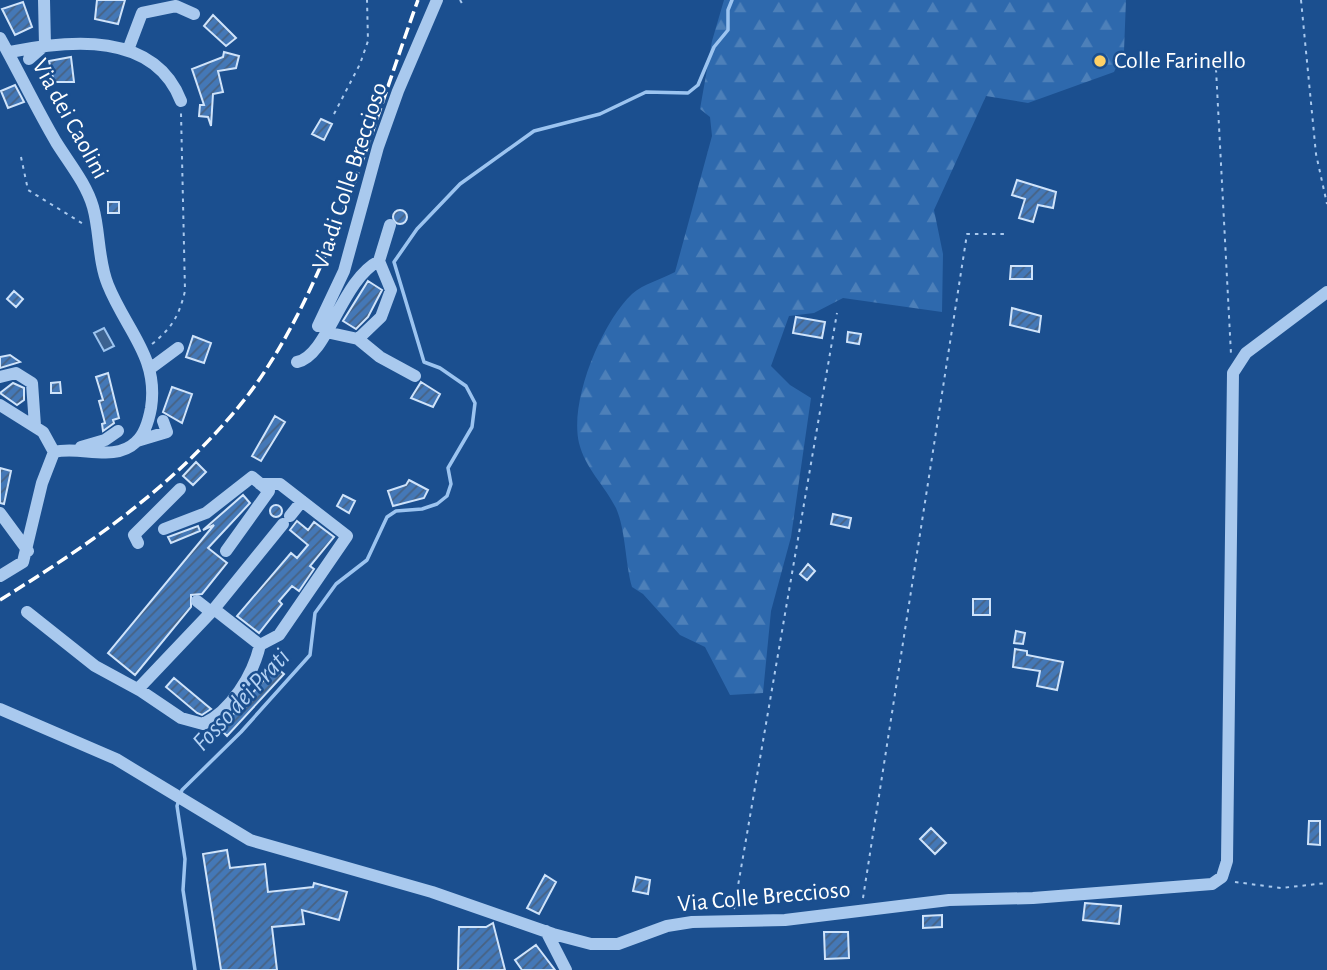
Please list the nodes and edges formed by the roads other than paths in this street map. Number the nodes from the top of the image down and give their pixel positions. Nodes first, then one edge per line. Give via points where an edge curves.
1 (44, 0) edge
2 (437, 0) edge
3 (194, 13) dead end
4 (0, 38) edge
5 (45, 45) junction
6 (128, 50) junction
7 (10, 52) junction
8 (29, 59) dead end
9 (181, 101) road end
10 (390, 225) dead end
11 (379, 261) junction
12 (1327, 292) edge
13 (322, 329) junction
14 (358, 339) junction
15 (178, 348) dead end
16 (297, 362) dead end
17 (152, 368) junction
18 (415, 376) dead end
19 (0, 377) edge
20 (0, 405) edge
21 (163, 421) dead end
22 (35, 426) junction
23 (118, 431) dead end
24 (137, 441) junction
25 (77, 448) junction
26 (54, 452) junction
27 (260, 485) junction
28 (180, 489) dead end
29 (302, 501) junction
30 (0, 513) edge
31 (164, 529) dead end
32 (138, 543) dead end
33 (28, 551) junction
34 (226, 551) dead end
35 (0, 576) edge
36 (197, 601) dead end
37 (213, 611) junction
38 (27, 612) dead end
39 (260, 645) junction
40 (138, 689) junction
41 (0, 709) edge
42 (546, 931) junction
43 (566, 970) edge

1 - 5 street
2 - 13 street, Via di Colle Breccioso via 378,147 344,271
3 - 6 street via 176,6 142,13
4 - 7 street, Via dei Caolini
5 - 6 street via 94,43
5 - 7 street
5 - 8 street
6 - 9 street via 173,81
7 - 17 street, Via dei Caolini via 55,140 84,184 93,207 107,284
10 - 11 street
11 - 13 street via 365,268
11 - 14 street via 391,290 381,317
12 - 42 street, Via Colle Breccioso via 1246,353 1233,380 1227,861 1220,880 1033,898 958,899 796,919 675,924 610,945
13 - 14 street
13 - 16 street via 316,349
14 - 18 street
15 - 17 street
17 - 24 street, Via dei Caolini via 149,420
19 - 22 street via 16,373 32,383
20 - 22 street
21 - 24 street via 167,432
22 - 26 street
23 - 25 street
24 - 25 street via 103,453
25 - 26 street
26 - 33 street via 42,483
27 - 29 street via 280,484
27 - 31 street via 252,477 206,513
27 - 34 street via 269,491
28 - 32 street via 134,536
29 - 37 street
29 - 39 street via 347,536 279,635
30 - 33 street
33 - 35 street via 23,562
36 - 37 street
37 - 39 street
37 - 40 street
38 - 40 street via 95,666
39 - 40 street via 244,685 215,718 203,724 181,718
41 - 42 street, Via Colle Breccioso via 106,754 254,842 440,894
42 - 43 street

